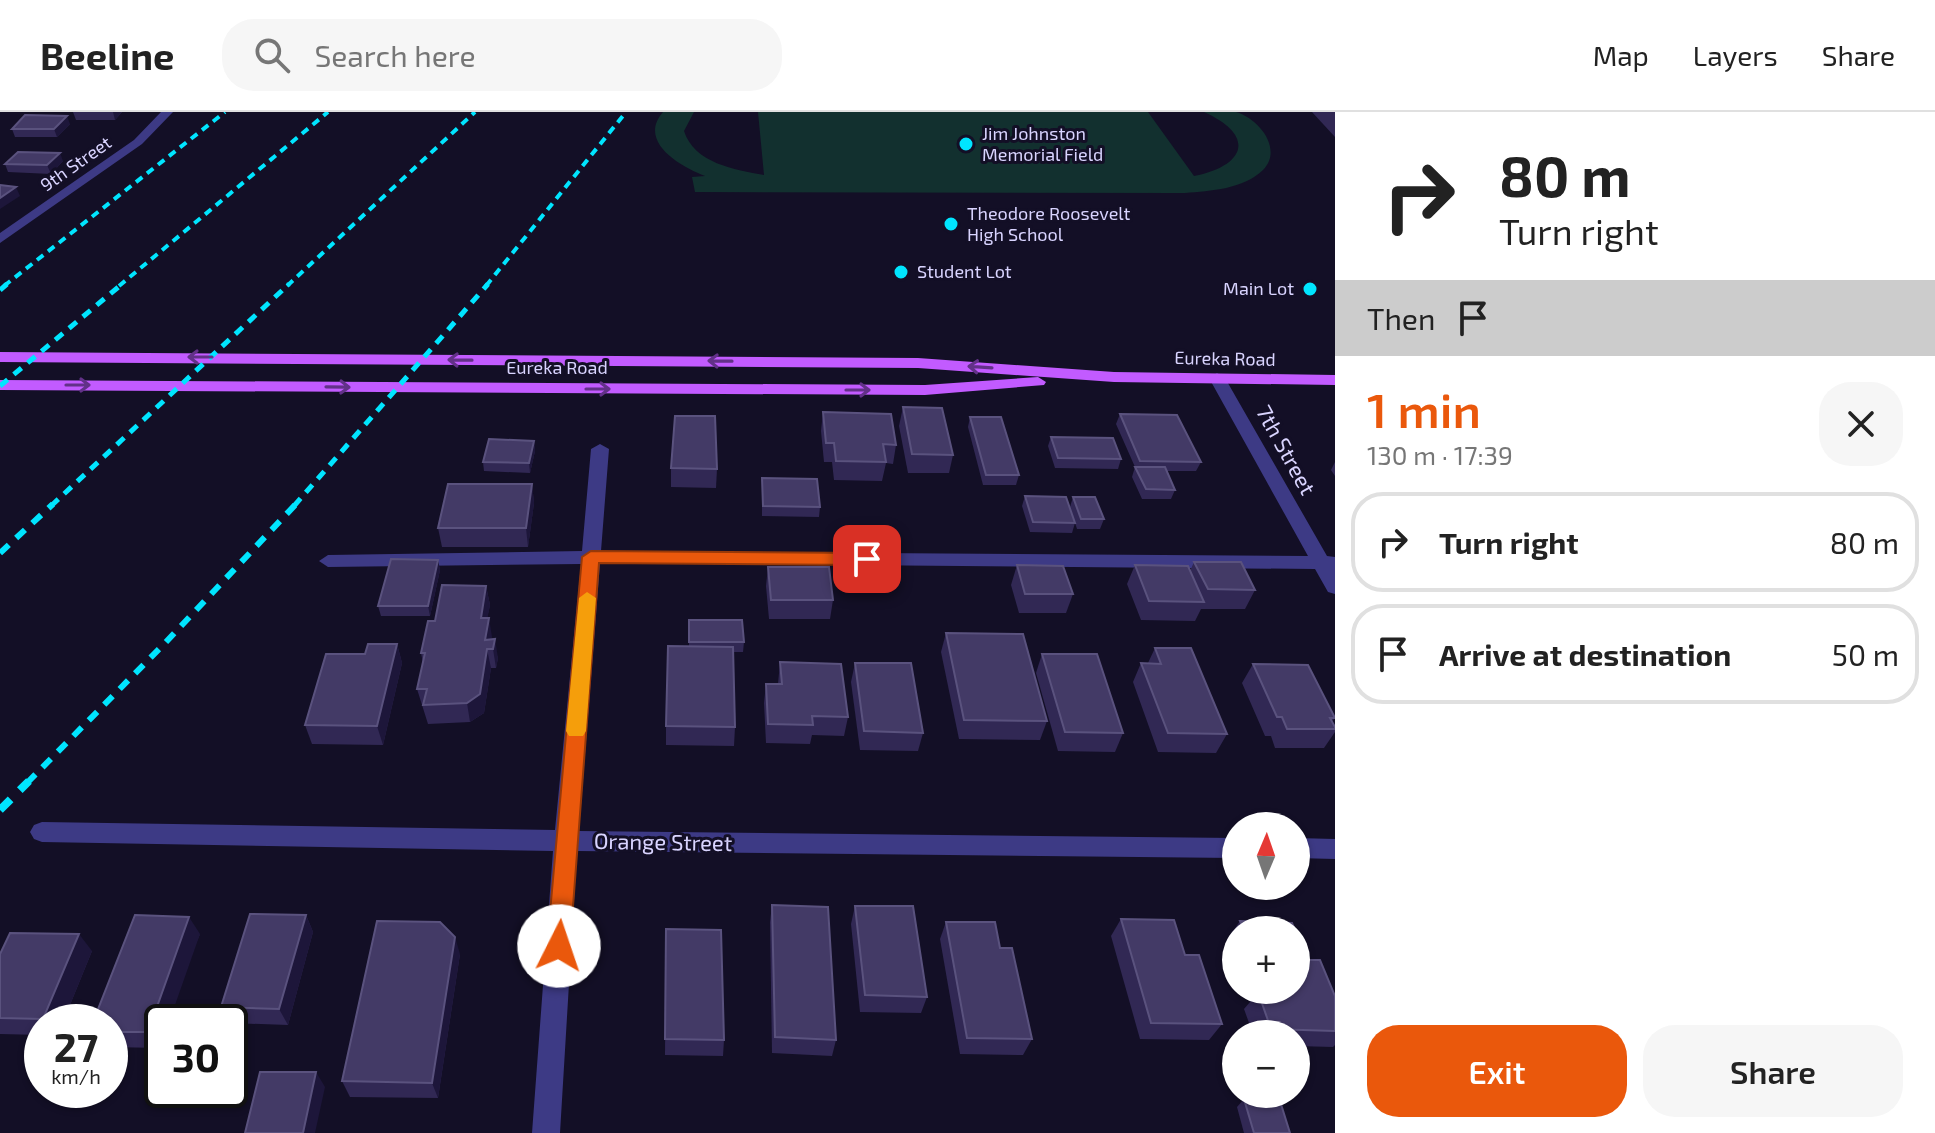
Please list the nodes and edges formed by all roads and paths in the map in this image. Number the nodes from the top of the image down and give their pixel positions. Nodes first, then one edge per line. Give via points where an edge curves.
1 (167, 112) edge
2 (0, 239) edge
3 (0, 357) edge
4 (1114, 377) junction
5 (1217, 378) junction
6 (1335, 380) edge
7 (0, 385) edge
8 (600, 449) dead end
9 (591, 557) junction
10 (328, 561) dead end
11 (1328, 563) edge
12 (1335, 587) edge
13 (42, 832) dead end
14 (566, 841) junction
15 (1222, 848) edge
16 (1310, 848) edge
17 (1335, 849) edge
18 (546, 1133) edge

1 - 2 street, 9th Street via 138,142
4 -> 3 main road, Eureka Road via 918,363
4 - 5 main road, Eureka Road
7 -> 4 main road, Eureka Road via 925,390
5 - 6 main road, Eureka Road
5 - 11 street, 7th Street
8 - 9 street
9 - 10 street
9 - 11 street
9 - 14 street
11 - 12 street, 7th Street
13 - 14 street, Orange Street
14 - 15 street, Orange Street
14 - 18 street
16 - 17 street

